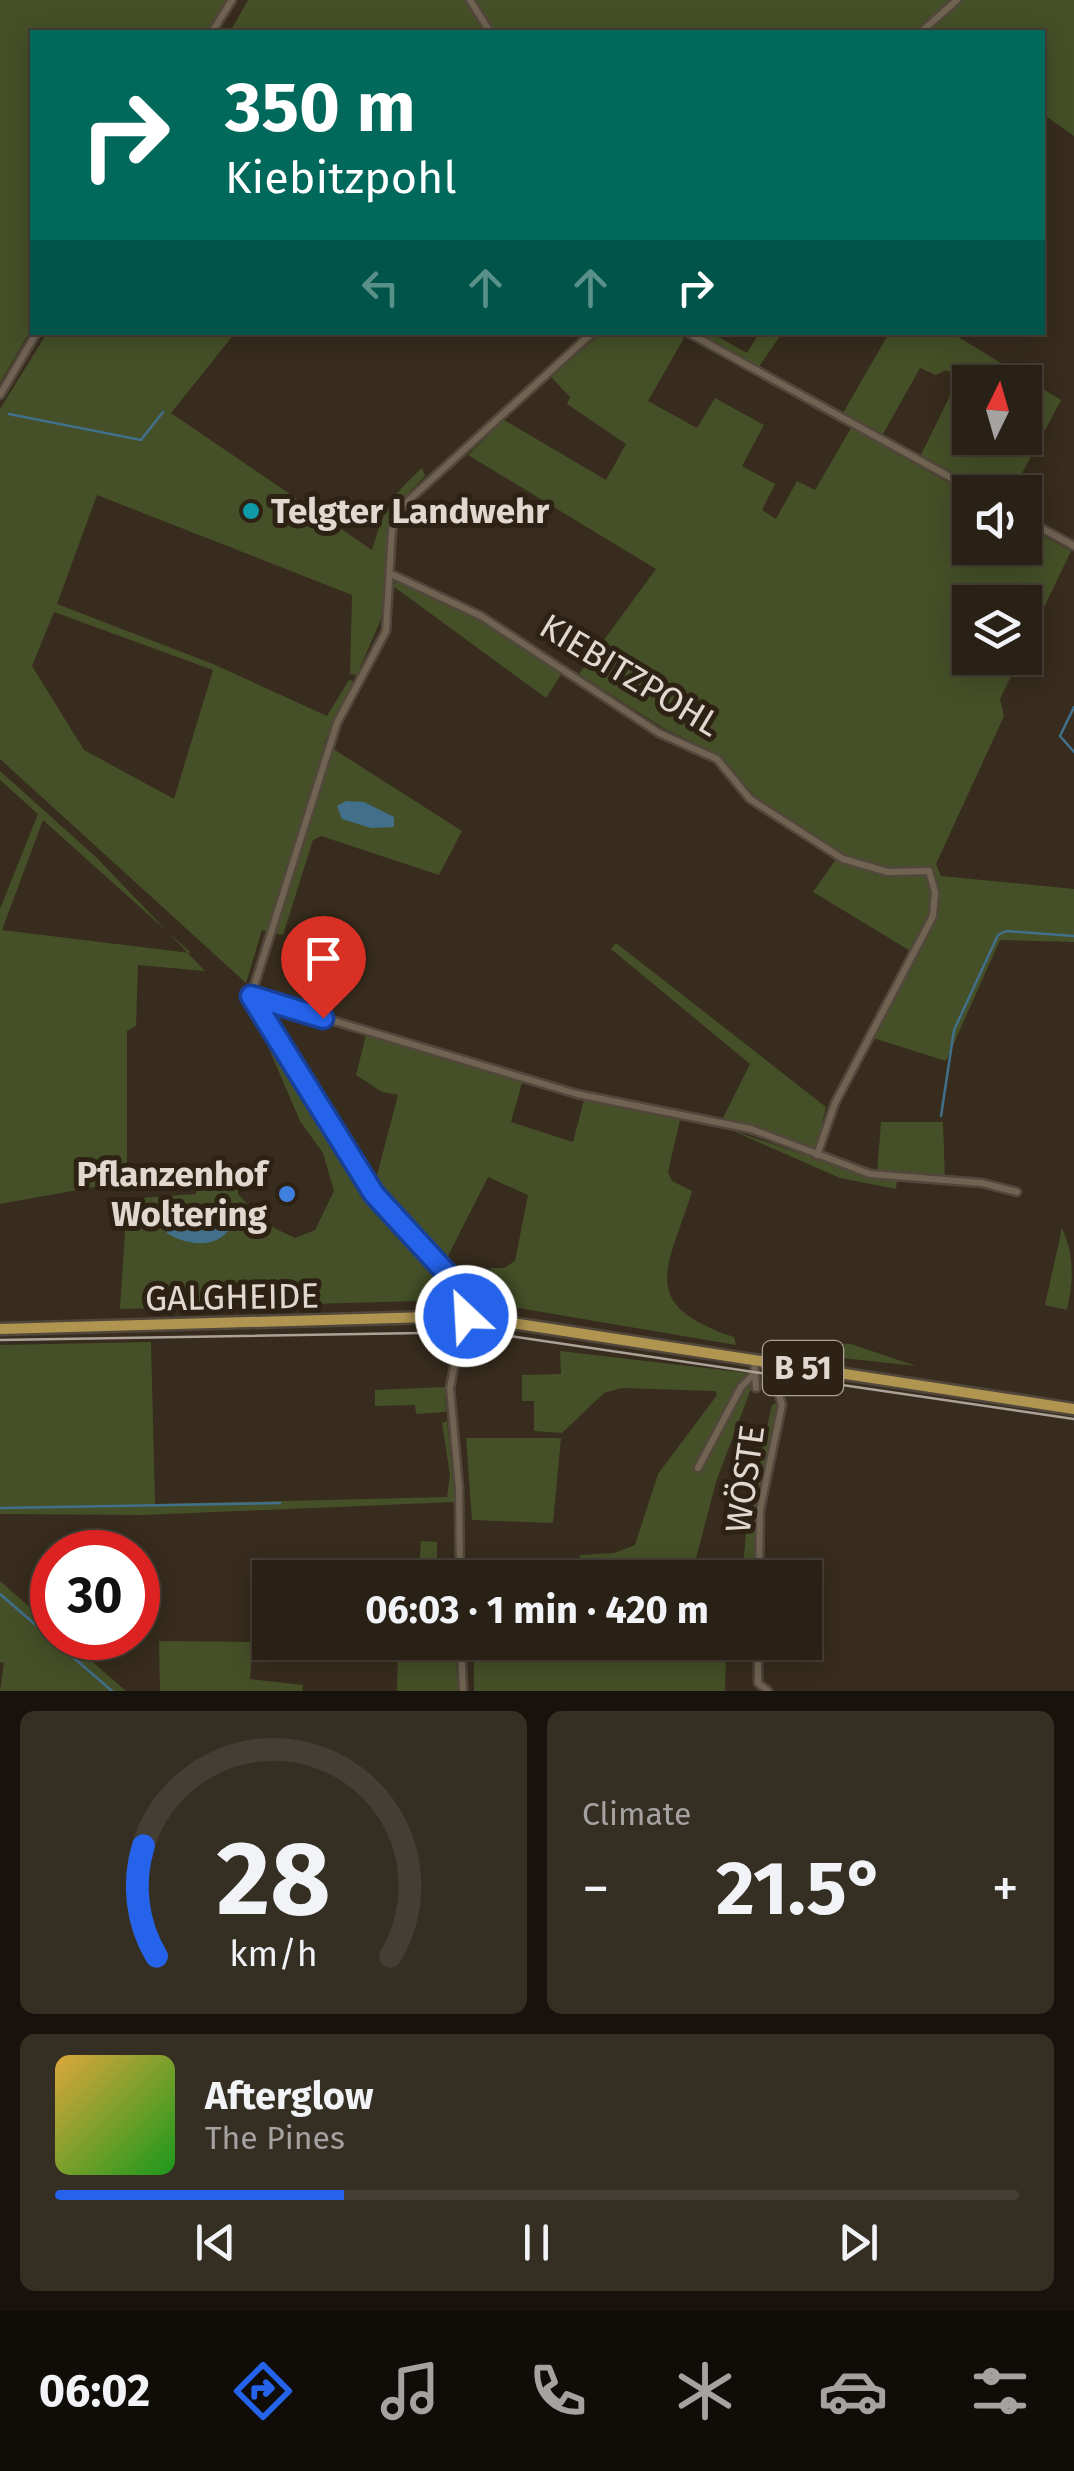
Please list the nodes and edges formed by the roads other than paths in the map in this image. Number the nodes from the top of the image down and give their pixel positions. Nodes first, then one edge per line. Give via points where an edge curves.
1 (232, 0) edge
2 (470, 0) edge
3 (957, 0) edge
4 (213, 30) edge
5 (489, 30) edge
6 (923, 30) edge
7 (35, 335) edge
8 (590, 335) edge
9 (692, 335) edge
10 (0, 395) edge
11 (952, 478) edge
12 (1042, 528) edge
13 (1074, 546) edge
14 (390, 574) junction
15 (251, 996) junction
16 (818, 1154) junction
17 (1017, 1192) dead end
18 (436, 1316) junction
19 (466, 1316) junction
20 (0, 1329) edge
21 (461, 1340) junction
22 (754, 1361) junction
23 (753, 1375) junction
24 (756, 1388) dead end
25 (777, 1388) dead end
26 (1074, 1409) edge
27 (698, 1468) dead end
28 (460, 1560) edge
29 (759, 1560) edge
30 (462, 1660) edge
31 (758, 1660) edge
32 (463, 1691) edge
33 (768, 1691) edge

1 - 4 street
2 - 5 street
3 - 6 street
7 - 10 street
8 - 14 street via 403,503 392,530
9 - 11 street
12 - 13 street
14 - 15 street via 386,631 324,758
14 - 16 street, KIEBITZPOHL via 482,616 658,733 717,759 750,799 843,859 888,872 929,871 933,916 835,1102
15 - 16 street via 577,1094 734,1124
15 - 19 street via 374,1194 464,1292
16 - 17 street via 870,1174
18 - 19 main road, GALGHEIDE / B 51
18 - 20 main road, GALGHEIDE / B 51
18 - 21 street
19 - 21 street
19 - 22 main road, B 51
21 - 28 street via 450,1388
22 - 23 street, WÖSTE
22 - 26 main road, B 51
23 - 24 street, WÖSTE
23 - 27 street, WÖSTE
25 - 29 street, WÖSTE via 782,1405 760,1510
30 - 32 street
31 - 33 street via 758,1684

